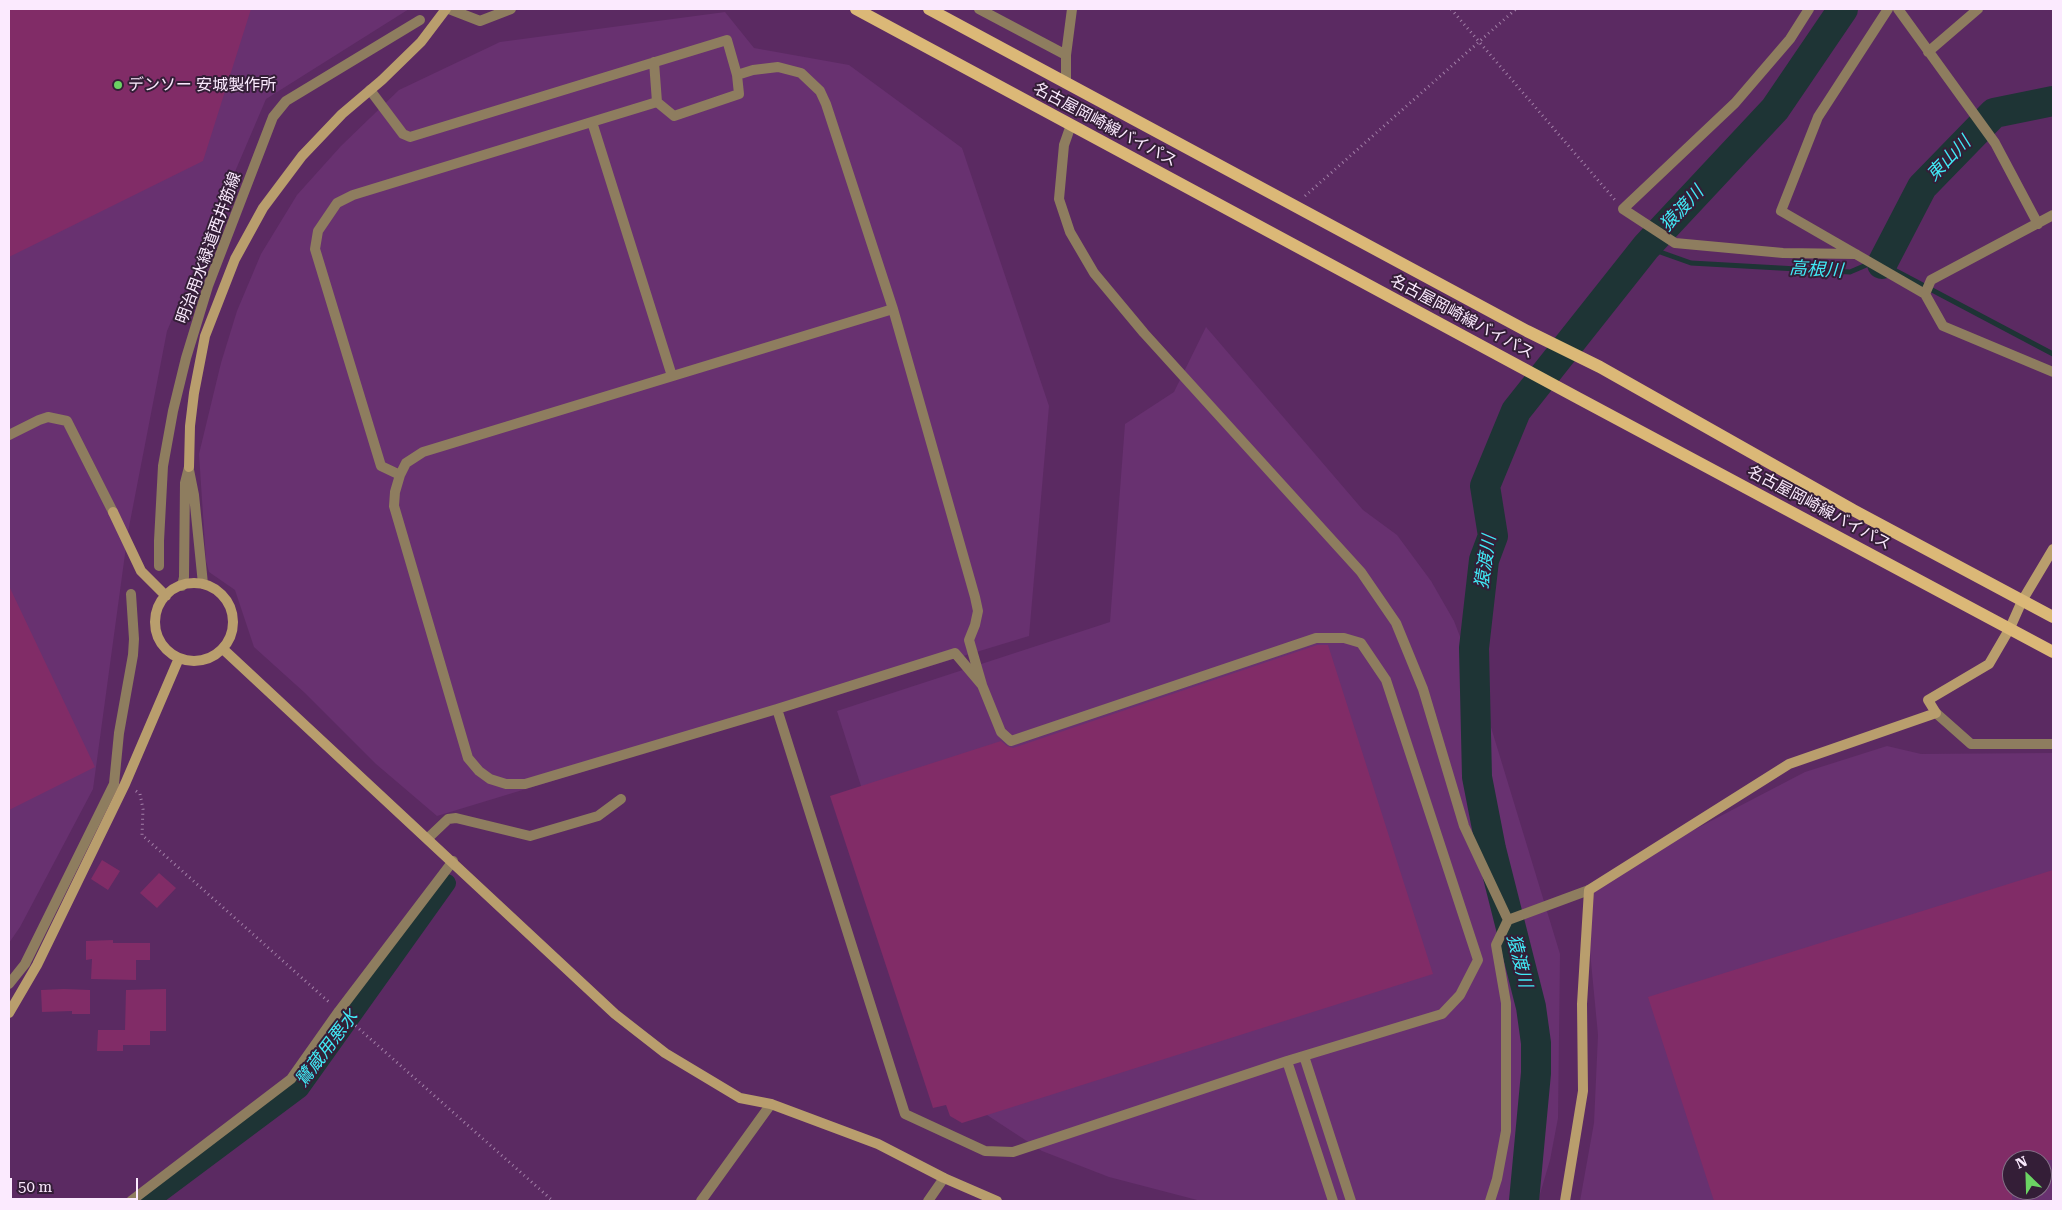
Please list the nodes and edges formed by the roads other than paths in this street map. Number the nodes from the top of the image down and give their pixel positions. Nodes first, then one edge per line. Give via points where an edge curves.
1 (447, 9) edge
2 (511, 9) edge
3 (856, 9) edge
4 (929, 9) edge
5 (979, 9) edge
6 (1072, 9) edge
7 (1809, 9) edge
8 (1888, 9) edge
9 (1898, 9) edge
10 (1978, 9) edge
11 (420, 20) dead end
12 (1928, 52) junction
13 (1066, 55) junction
14 (654, 62) junction
15 (737, 75) junction
16 (1066, 81) junction
17 (370, 90) junction
18 (657, 102) junction
19 (592, 122) junction
20 (1071, 125) junction
21 (2053, 215) edge
22 (2038, 224) junction
23 (1856, 254) junction
24 (1925, 294) junction
25 (893, 309) junction
26 (2053, 372) edge
27 (672, 376) junction
28 (9, 435) edge
29 (189, 467) junction
30 (400, 475) junction
31 (2053, 549) edge
32 (159, 566) dead end
33 (203, 584) junction
34 (182, 586) junction
35 (132, 594) dead end
36 (166, 596) junction
37 (2022, 601) junction
38 (2053, 617) edge
39 (2010, 628) junction
40 (223, 649) junction
41 (2053, 652) edge
42 (179, 658) junction
43 (982, 685) junction
44 (777, 709) junction
45 (1936, 713) junction
46 (2053, 744) edge
47 (621, 800) dead end
48 (428, 838) junction
49 (452, 862) junction
50 (1589, 890) junction
51 (1508, 920) junction
52 (9, 984) edge
53 (9, 1012) edge
54 (1304, 1056) junction
55 (1287, 1062) junction
56 (771, 1104) junction
57 (944, 1178) junction
58 (131, 1201) edge
59 (701, 1201) edge
60 (928, 1201) edge
61 (997, 1201) edge
62 (1333, 1201) edge
63 (1351, 1201) edge
64 (1490, 1201) edge
65 (1565, 1201) edge

1 - 2 street via 480,21
1 - 17 street via 421,42
3 - 20 main road, 名古屋岡崎線バイパス
4 - 16 main road, 名古屋岡崎線バイパス
5 - 13 street
6 - 13 street
7 - 23 street via 1790,39 1735,103 1626,212 1675,243 1783,253
8 - 23 street via 1818,117 1780,211
9 - 12 street
10 - 12 street
11 - 32 street, 明治用水緑道西井筋線 via 286,101 273,117 208,286 172,411 163,466
12 - 22 street via 1995,143
13 - 16 street
14 - 15 street via 727,40
14 - 17 street via 410,137 403,134
14 - 18 street
15 - 18 street via 739,94 674,116
15 - 25 street via 778,67 801,73 820,91
16 - 37 main road, 名古屋岡崎線バイパス via 1600,368
17 - 29 street via 302,156 263,208 235,259 205,336 194,393
18 - 19 street
19 - 27 street
19 - 30 street via 353,195 338,203 318,231 315,249 381,466
20 - 39 main road, 名古屋岡崎線バイパス
20 - 51 street via 1064,145 1059,199 1070,232 1094,273 1137,326 1361,572 1396,623 1423,689 1464,826
21 - 22 street
22 - 24 street via 1931,280
23 - 24 street
24 - 26 street via 1943,326
25 - 27 street
25 - 43 street via 975,597 978,611 969,640
27 - 30 street via 423,452 406,463
28 - 36 street via 48,417 67,421 141,571
29 - 33 street
29 - 34 street via 185,483
30 - 44 street via 394,506 468,758 490,779 506,784 525,784
31 - 37 street
33 - 34 street
33 - 40 street via 222,594 232,611 233,631
34 - 36 street
35 - 52 street via 132,668 119,733 114,784 25,964
36 - 42 street via 156,612 156,631 164,647
37 - 38 main road, 名古屋岡崎線バイパス
37 - 39 street
39 - 41 main road, 名古屋岡崎線バイパス
39 - 45 street via 1989,664 1928,700
40 - 42 street via 202,661
40 - 48 street
42 - 53 street via 125,784 37,965
43 - 44 street via 955,653
43 - 54 street via 1001,732 1011,741 1316,638 1344,638 1361,643 1386,680 1478,960 1460,996 1442,1014
44 - 55 street via 905,1114 985,1151 1013,1152
45 - 46 street via 1971,744
45 - 50 street via 1788,764
47 - 48 street via 598,816 530,836 456,818 448,819
48 - 49 street
49 - 56 street via 615,1014 665,1053 740,1098
49 - 58 street via 291,1079
50 - 51 street
50 - 65 street via 1582,1004 1583,1091
51 - 64 street via 1496,945 1506,1003 1506,1131
54 - 55 street
54 - 63 street
55 - 62 street
56 - 57 street via 878,1144
56 - 59 street
57 - 60 street
57 - 61 street

